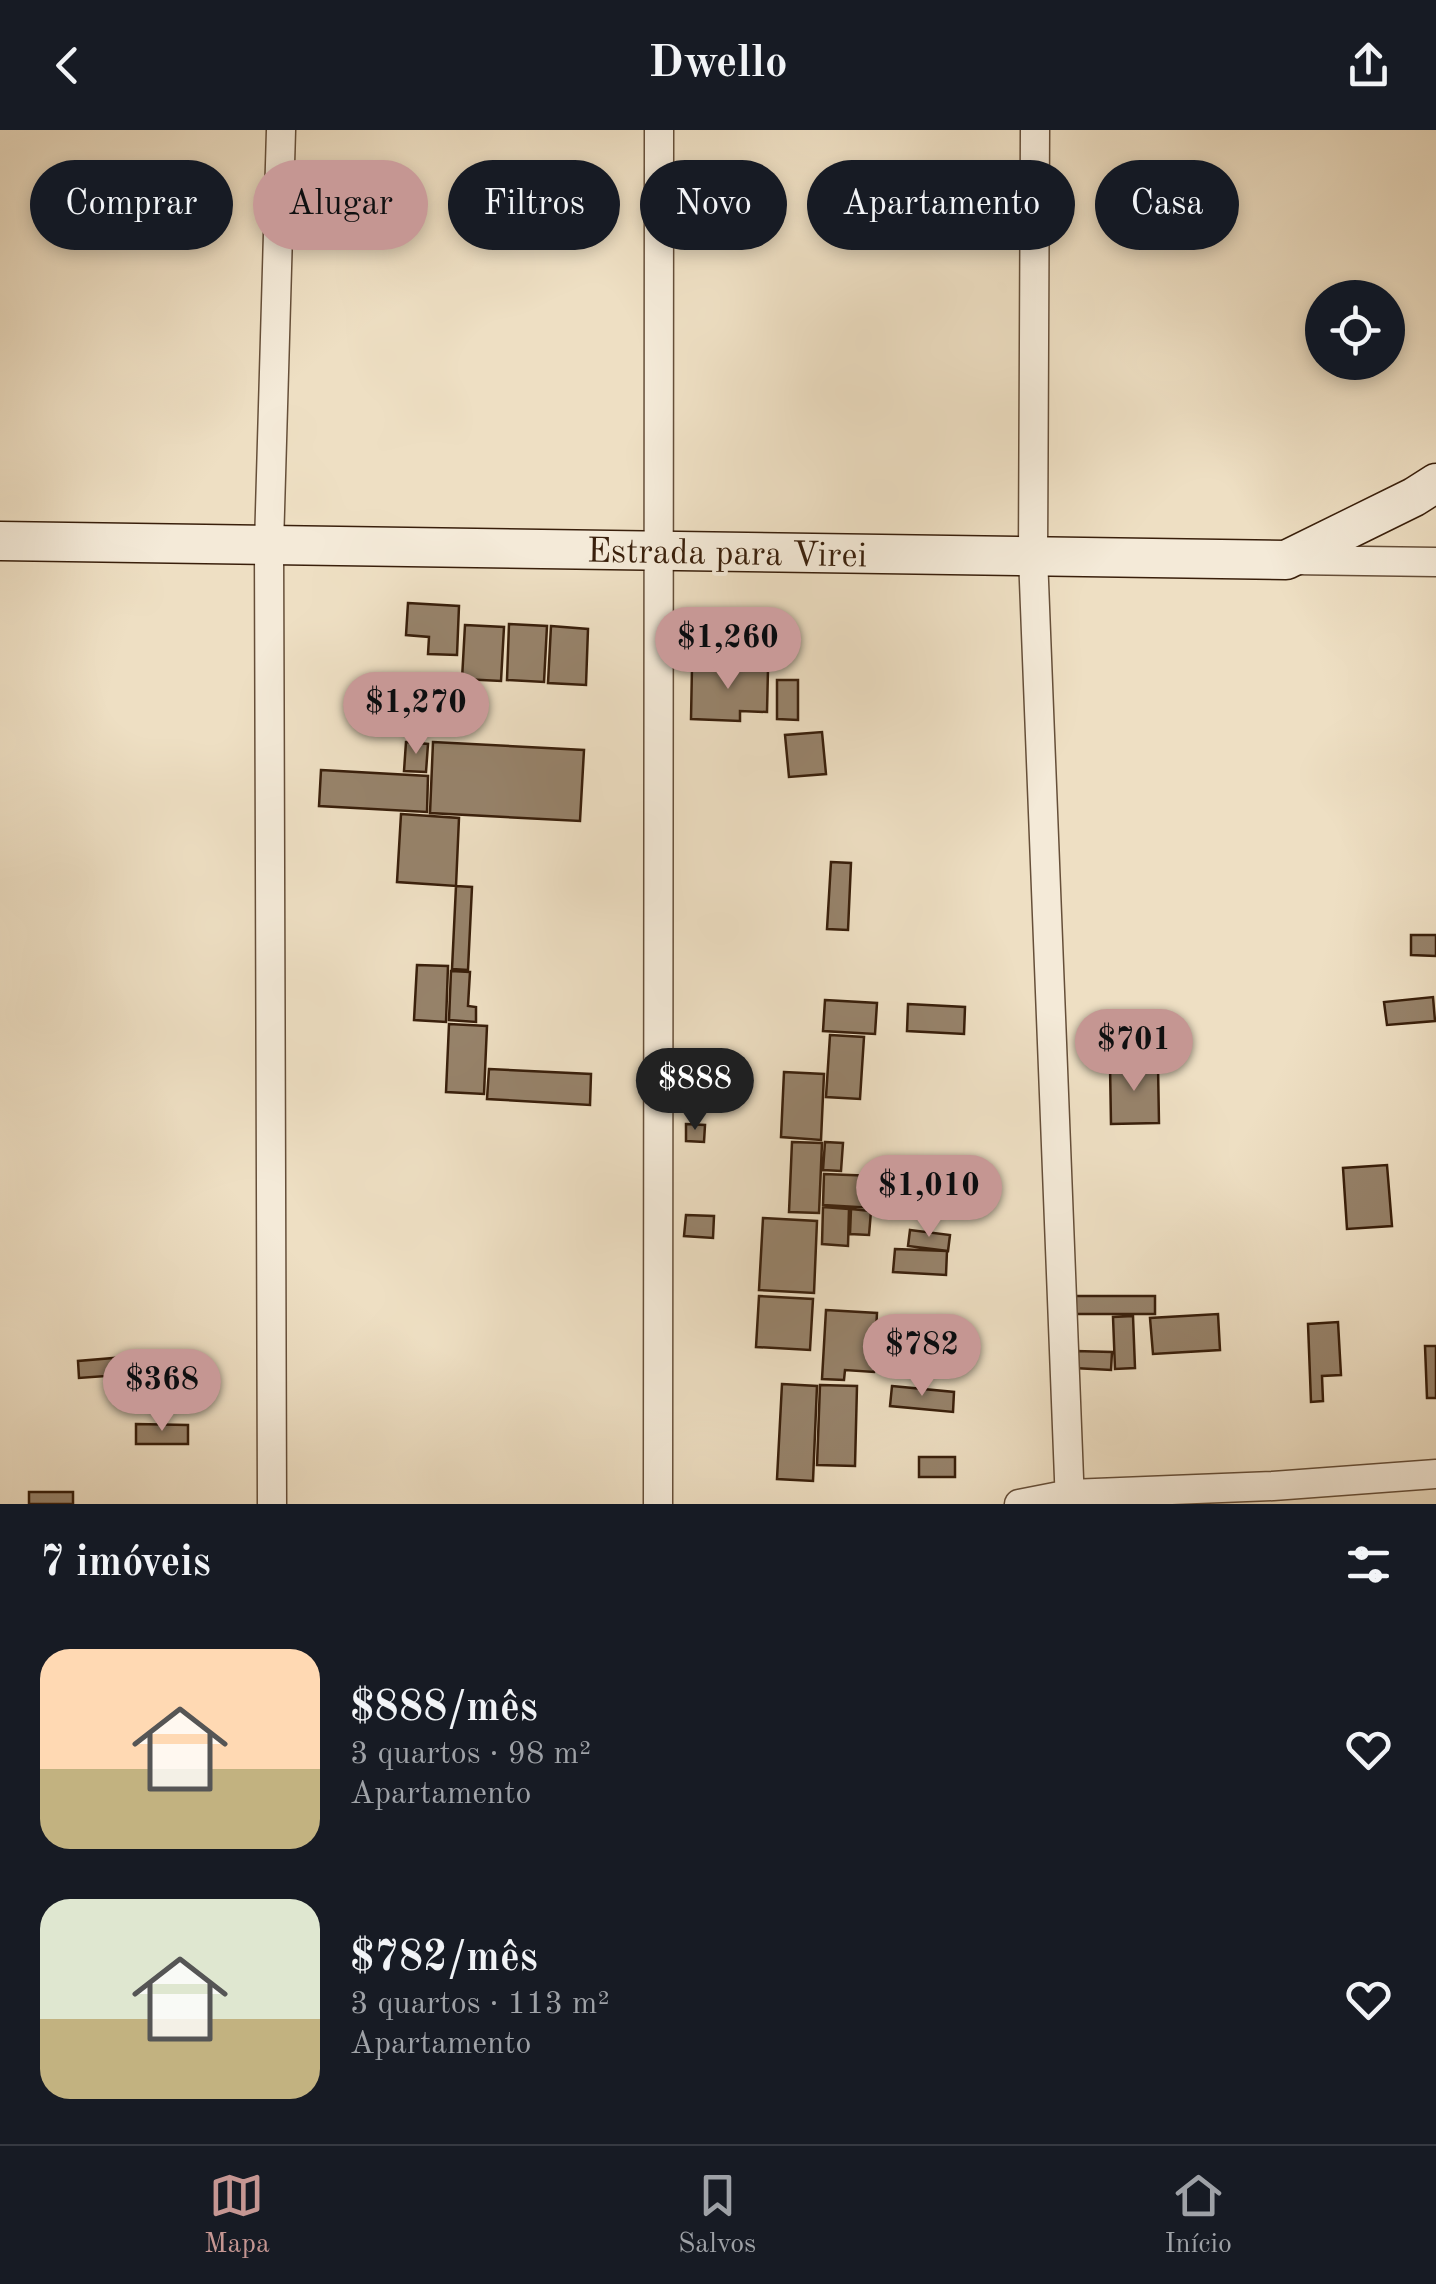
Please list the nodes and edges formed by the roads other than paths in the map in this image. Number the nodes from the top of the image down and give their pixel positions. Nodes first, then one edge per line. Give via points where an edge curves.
1 (280, 130) edge
2 (659, 130) edge
3 (1035, 130) edge
4 (1436, 483) edge
5 (0, 541) edge
6 (269, 545) junction
7 (660, 551) junction
8 (1033, 556) junction
9 (1286, 560) junction
10 (1436, 562) edge
11 (1436, 1474) edge
12 (1273, 1495) edge
13 (1070, 1499) edge
14 (272, 1504) edge
15 (658, 1504) edge
16 (1019, 1504) edge

1 - 6 street
2 - 7 street
3 - 8 street
4 - 9 street, Estrada para Virei
5 - 6 street, Estrada para Virei
6 - 7 street, Estrada para Virei
6 - 14 street
7 - 8 street, Estrada para Virei
7 - 15 street
8 - 9 street, Estrada para Virei
8 - 13 street
9 - 10 street
11 - 12 street
12 - 13 street
13 - 16 street

